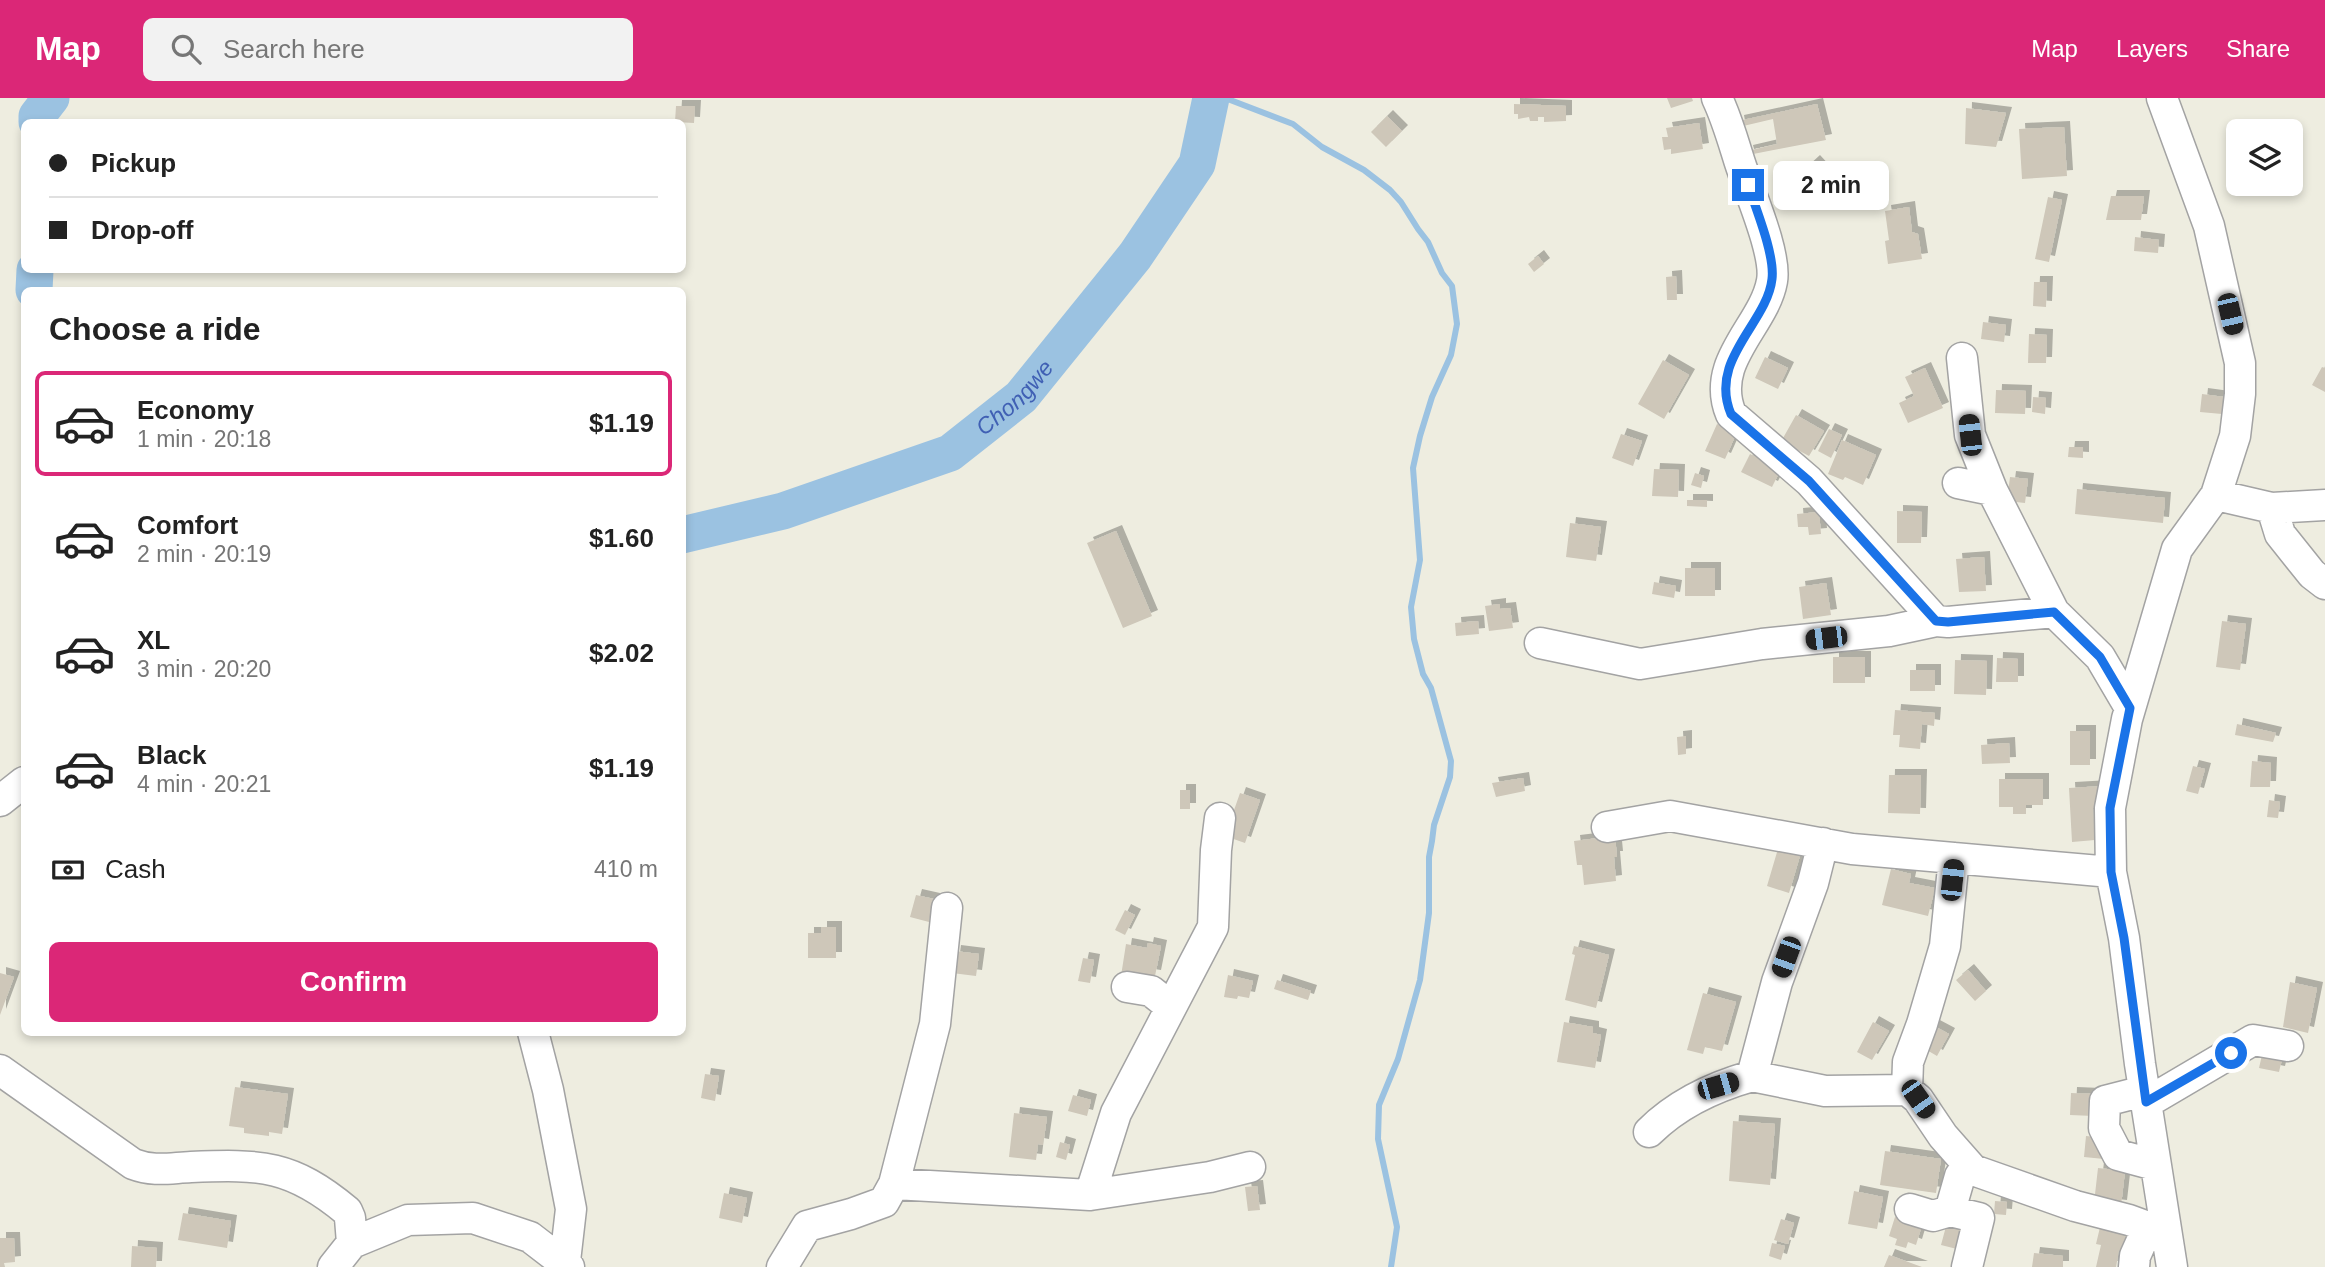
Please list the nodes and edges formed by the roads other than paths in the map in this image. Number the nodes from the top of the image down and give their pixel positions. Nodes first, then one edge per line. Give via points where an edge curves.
1 (1717, 98) edge
2 (2162, 98) edge
3 (1962, 358) dead end
4 (1958, 483) dead end
5 (1992, 490) junction
6 (2216, 495) junction
7 (2325, 505) edge
8 (2272, 508) junction
9 (2325, 584) edge
10 (2054, 612) junction
11 (1936, 621) junction
12 (1541, 643) dead end
13 (2130, 708) junction
14 (21, 784) edge
15 (0, 802) edge
16 (1220, 818) dead end
17 (1607, 827) dead end
18 (1823, 843) junction
19 (1954, 858) junction
20 (2111, 872) junction
21 (947, 908) dead end
22 (1127, 987) dead end
23 (1171, 1007) junction
24 (534, 1036) edge
25 (2288, 1046) dead end
26 (0, 1070) edge
27 (1752, 1076) junction
28 (1907, 1090) junction
29 (2145, 1097) junction
30 (1649, 1132) dead end
31 (1968, 1165) junction
32 (2155, 1165) junction
33 (1250, 1167) dead end
34 (894, 1184) junction
35 (1090, 1195) junction
36 (1910, 1209) dead end
37 (1950, 1211) junction
38 (2157, 1226) junction
39 (352, 1243) junction
40 (567, 1264) edge
41 (333, 1267) edge
42 (782, 1267) edge
43 (1967, 1267) edge
44 (2134, 1267) edge
45 (2172, 1267) edge

1 - 11 street via 1772,266 1764,303 1738,345 1730,370 1726,391 1731,414 1809,481
2 - 6 street via 2209,226 2240,363 2235,436
3 - 5 street via 1970,435
4 - 5 street
5 - 10 street
6 - 8 street
6 - 13 street via 2178,549
7 - 8 street
8 - 9 street via 2280,534
10 - 11 street
10 - 13 street via 2100,657
11 - 12 street via 1640,664
13 - 20 street via 2110,808
14 - 15 street
16 - 23 street via 1213,927
17 - 18 street via 1670,816
18 - 19 street
18 - 27 street
19 - 20 street
19 - 28 street via 1945,946 1908,1062
20 - 29 street
21 - 34 street via 935,1024
22 - 23 street via 1150,991
23 - 35 street via 1116,1113
24 - 40 street via 572,1209
25 - 29 street via 2253,1040
26 - 39 street via 133,1164 150,1171 231,1166 275,1169 297,1177 347,1211
27 - 28 street via 1825,1091
27 - 30 street via 1718,1086 1667,1113
28 - 31 street
29 - 32 street
29 - 32 street via 2105,1101 2104,1128 2118,1155
31 - 37 street
31 - 38 street via 2075,1206
32 - 38 street
33 - 35 street
34 - 35 street
34 - 42 street via 884,1202 807,1226
36 - 37 street via 1933,1216
37 - 43 street via 1979,1218
38 - 44 street via 2135,1256
38 - 45 street
39 - 40 street via 408,1220 473,1218 530,1237
39 - 41 street

